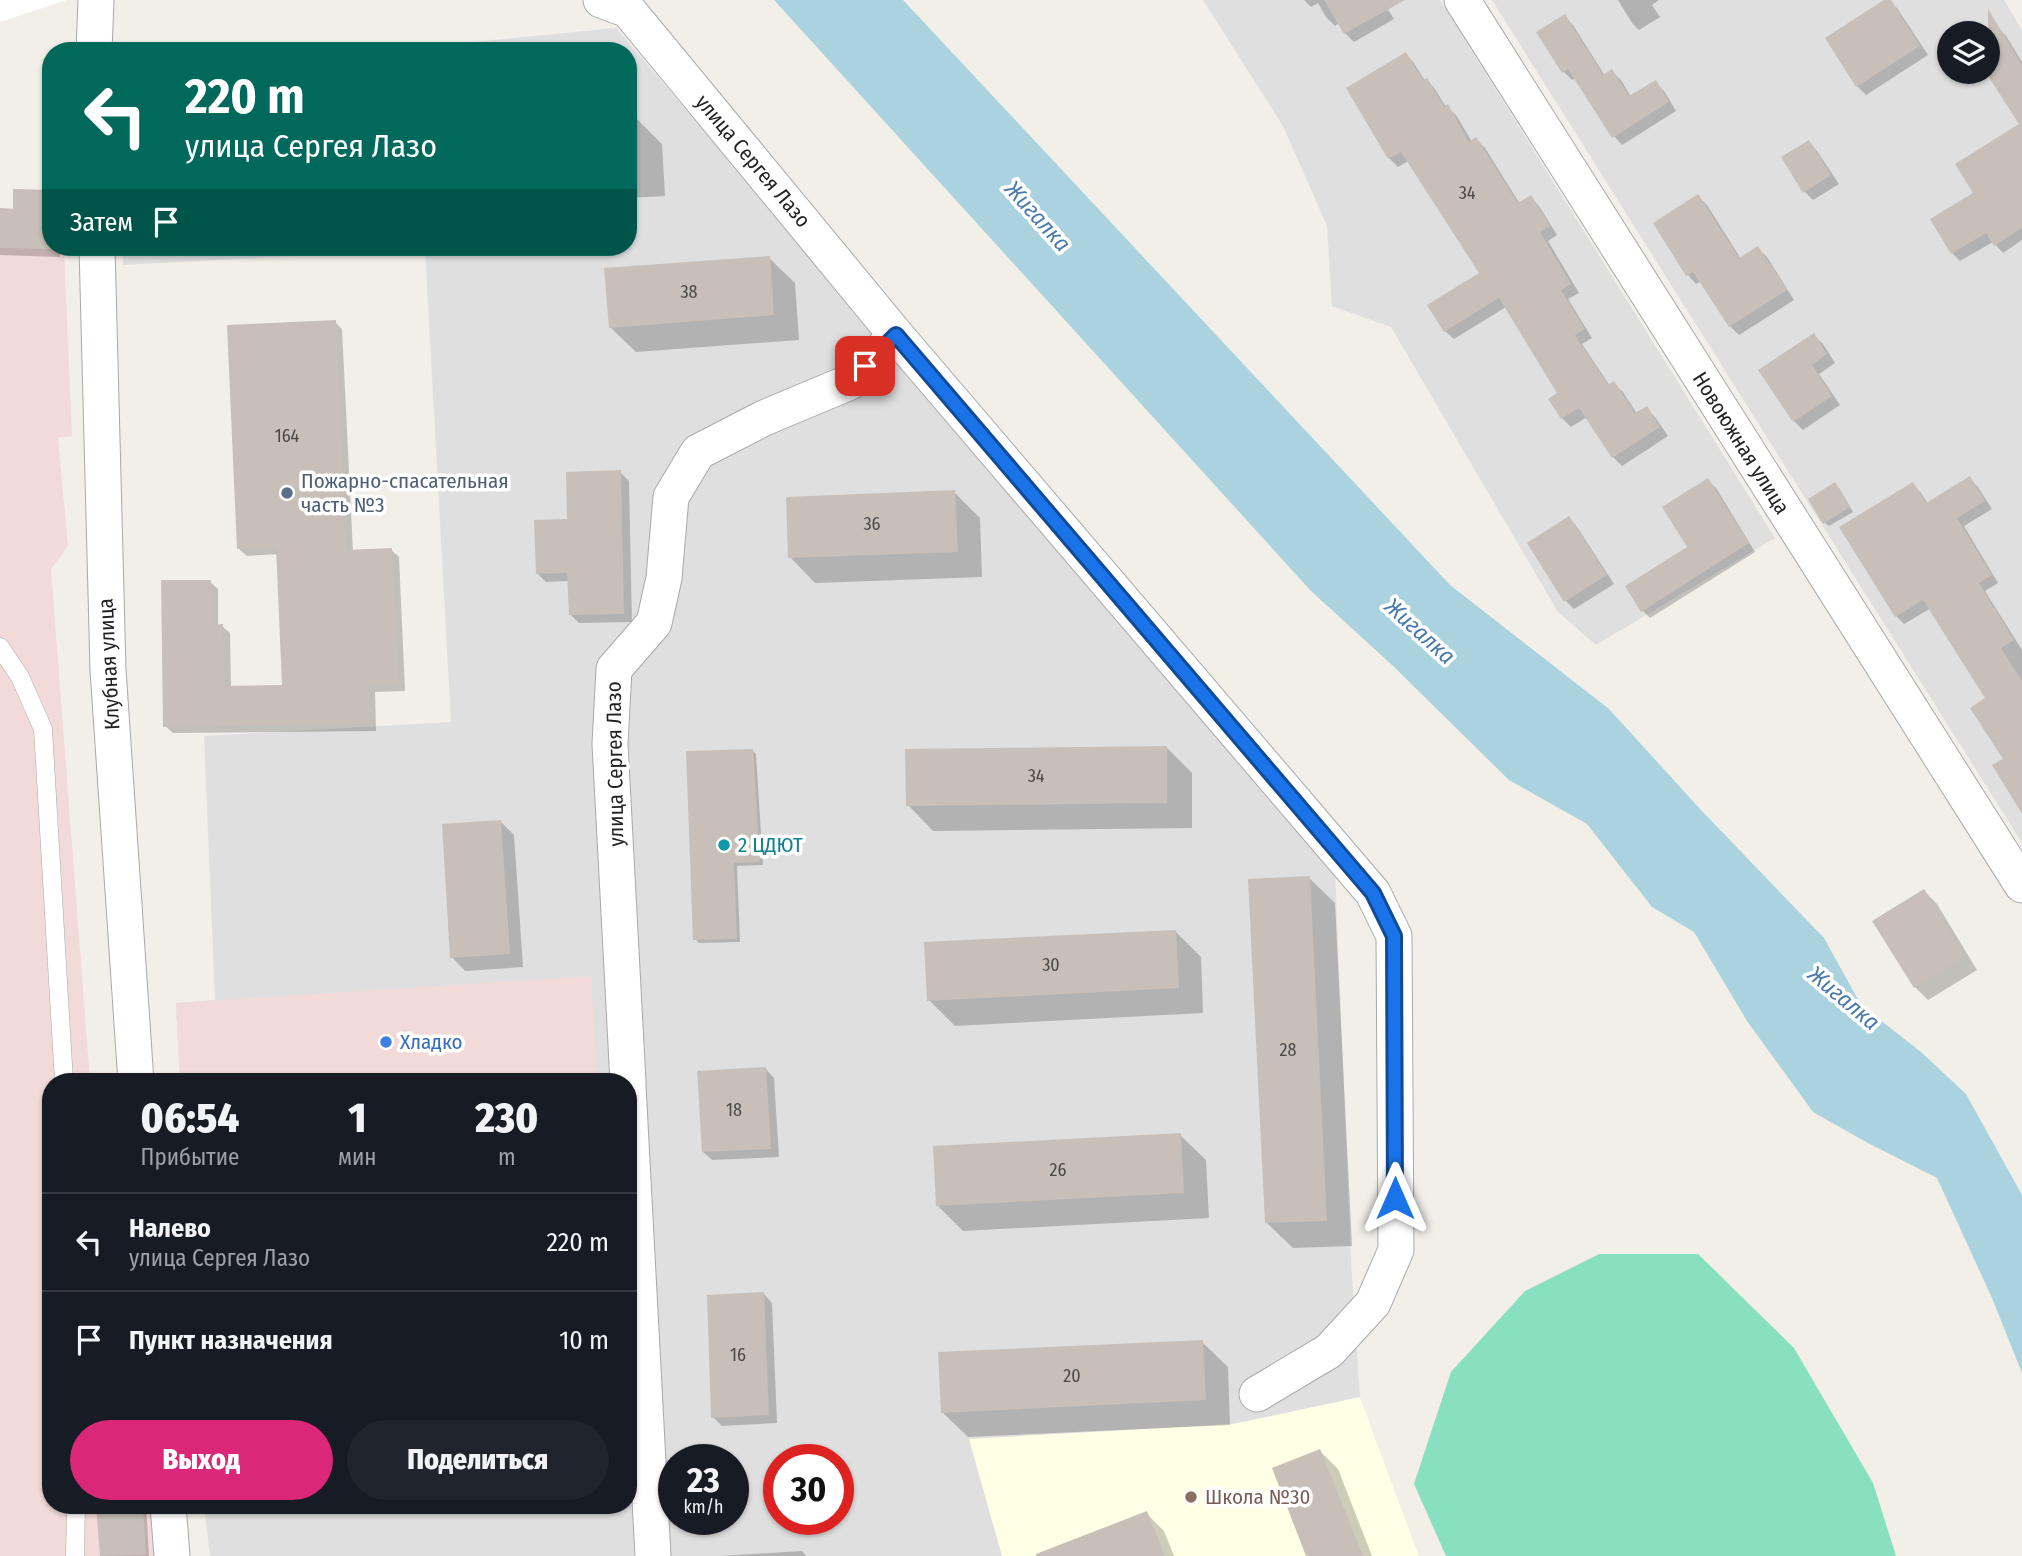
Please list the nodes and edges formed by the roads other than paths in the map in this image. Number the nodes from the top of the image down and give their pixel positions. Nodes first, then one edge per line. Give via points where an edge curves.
1 (96, 0) edge
2 (601, 0) edge
3 (1462, 0) edge
4 (94, 42) edge
5 (97, 256) edge
6 (896, 335) junction
7 (0, 647) edge
8 (2022, 886) edge
9 (63, 1073) edge
10 (135, 1073) edge
11 (627, 1073) edge
12 (637, 1254) edge
13 (1258, 1394) dead end
14 (76, 1514) edge
15 (169, 1514) edge
16 (75, 1556) edge
17 (172, 1556) edge
18 (653, 1556) edge

1 - 4 street
2 - 6 street, улица Сергея Лазо via 628,10
3 - 8 street, Новоюжная улица
5 - 10 street, Клубная улица via 108,670
6 - 11 street, улица Сергея Лазо via 850,382 698,452 671,497 664,578 654,623 614,669 610,744
6 - 13 street, улица Сергея Лазо via 1373,893 1394,936 1396,1250 1373,1303 1329,1351
7 - 9 lane via 20,677 43,729
12 - 18 street, улица Сергея Лазо
14 - 16 lane
15 - 17 street

